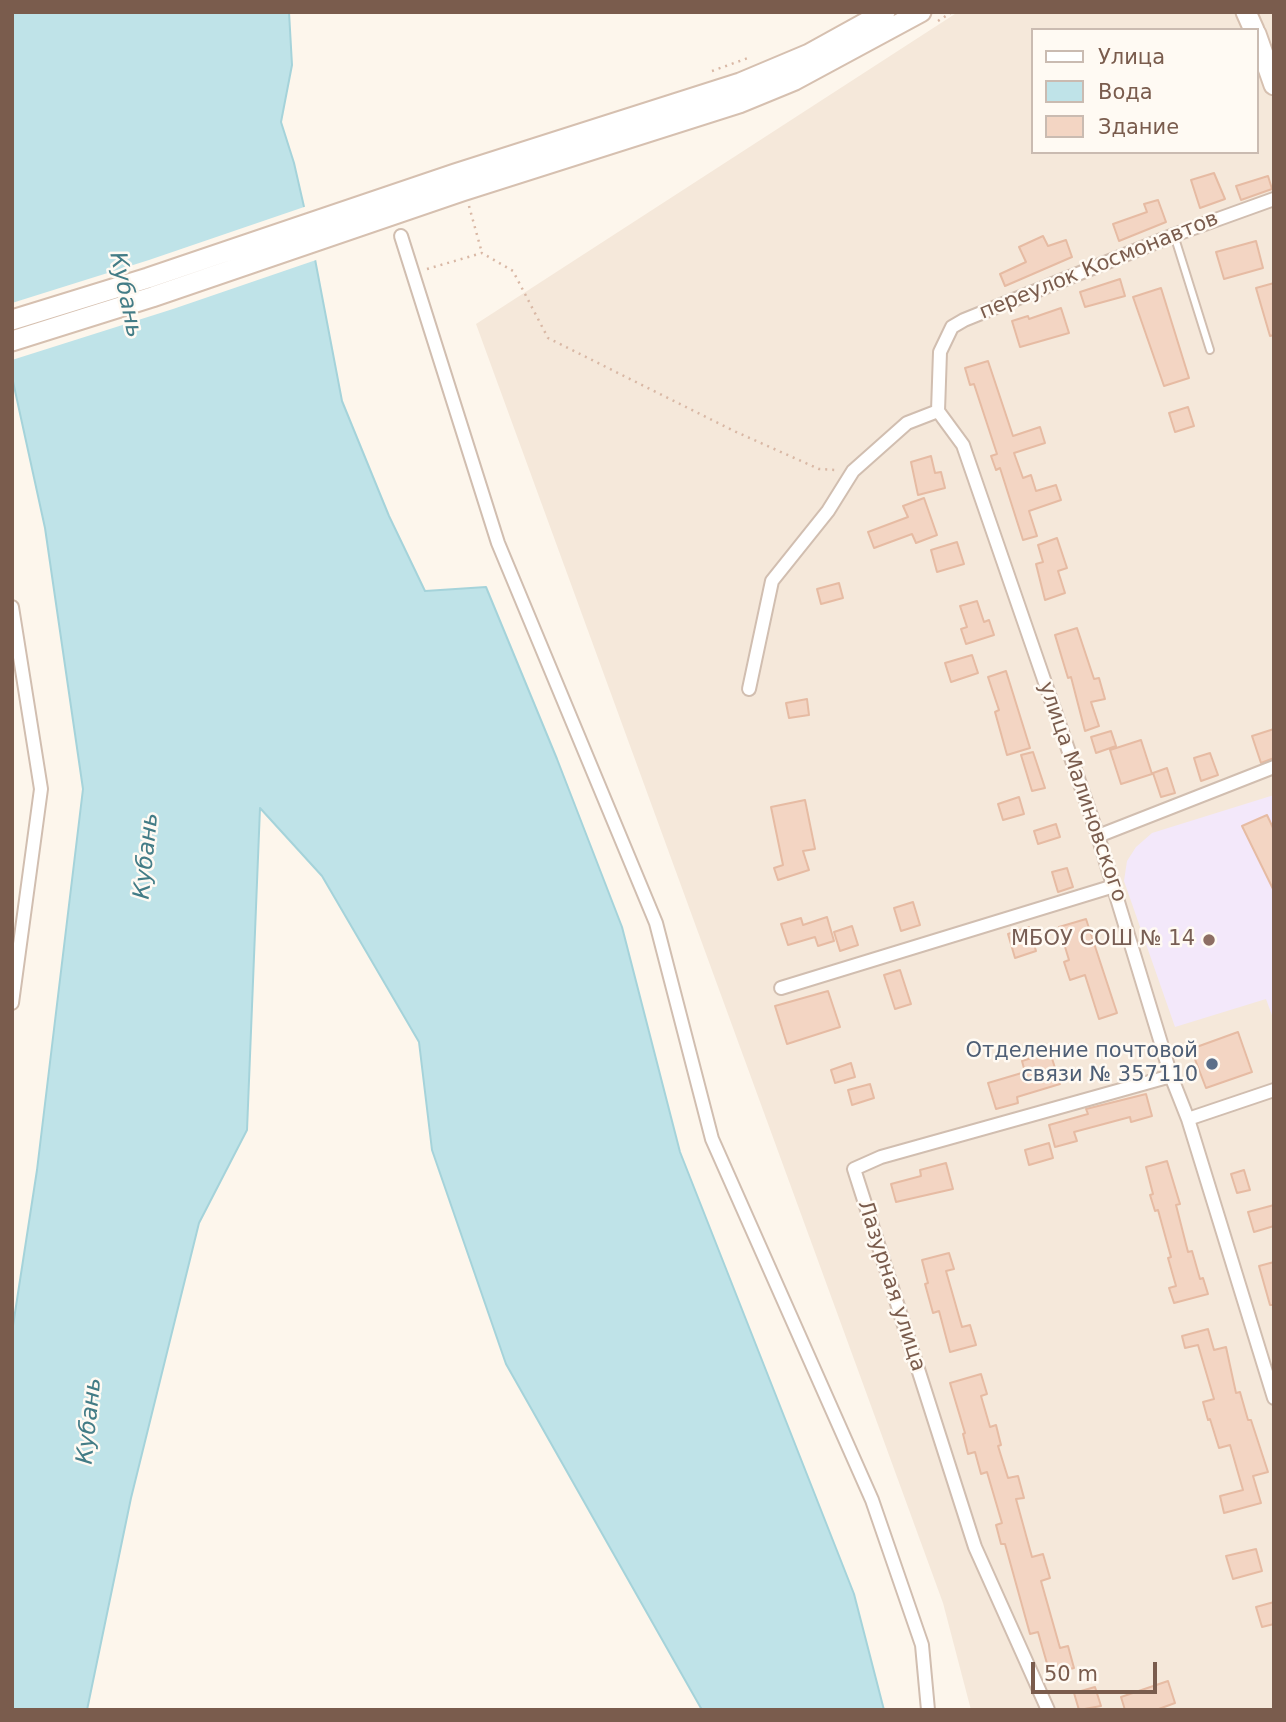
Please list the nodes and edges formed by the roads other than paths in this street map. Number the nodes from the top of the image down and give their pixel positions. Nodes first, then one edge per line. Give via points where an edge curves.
1 (885, 12) edge
2 (921, 12) edge
3 (1246, 12) edge
4 (1253, 28) edge
5 (1258, 40) edge
6 (1274, 85) edge
7 (462, 190) junction
8 (1274, 199) edge
9 (1174, 235) junction
10 (401, 236) dead end
11 (12, 320) edge
12 (12, 341) edge
13 (1210, 350) dead end
14 (938, 411) junction
15 (12, 607) edge
16 (749, 689) dead end
17 (1274, 767) edge
18 (1098, 836) junction
19 (1114, 886) junction
20 (780, 988) dead end
21 (12, 1003) edge
22 (1171, 1076) junction
23 (1274, 1090) edge
24 (1188, 1119) junction
25 (1274, 1398) edge
26 (929, 1710) edge
27 (1048, 1710) edge

1 - 7 main road via 809,54
2 - 7 main road via 795,80 739,103
3 - 4 main road
5 - 6 main road
7 - 11 main road
7 - 12 main road
8 - 9 street, переулок Космонавтов
9 - 13 lane
9 - 14 street, переулок Космонавтов via 952,327 940,352
10 - 26 street via 498,543 656,923 712,1139 873,1500 922,1645
14 - 16 street via 907,423 853,471 772,582
14 - 18 street, улица Малиновского via 962,445
15 - 21 street via 41,789
17 - 18 street
18 - 19 street, улица Малиновского
19 - 20 street
19 - 22 street, улица Малиновского
22 - 24 street, улица Малиновского
22 - 27 street, Лазурная улица via 881,1157 854,1169 975,1546
23 - 24 street
24 - 25 street, улица Малиновского

